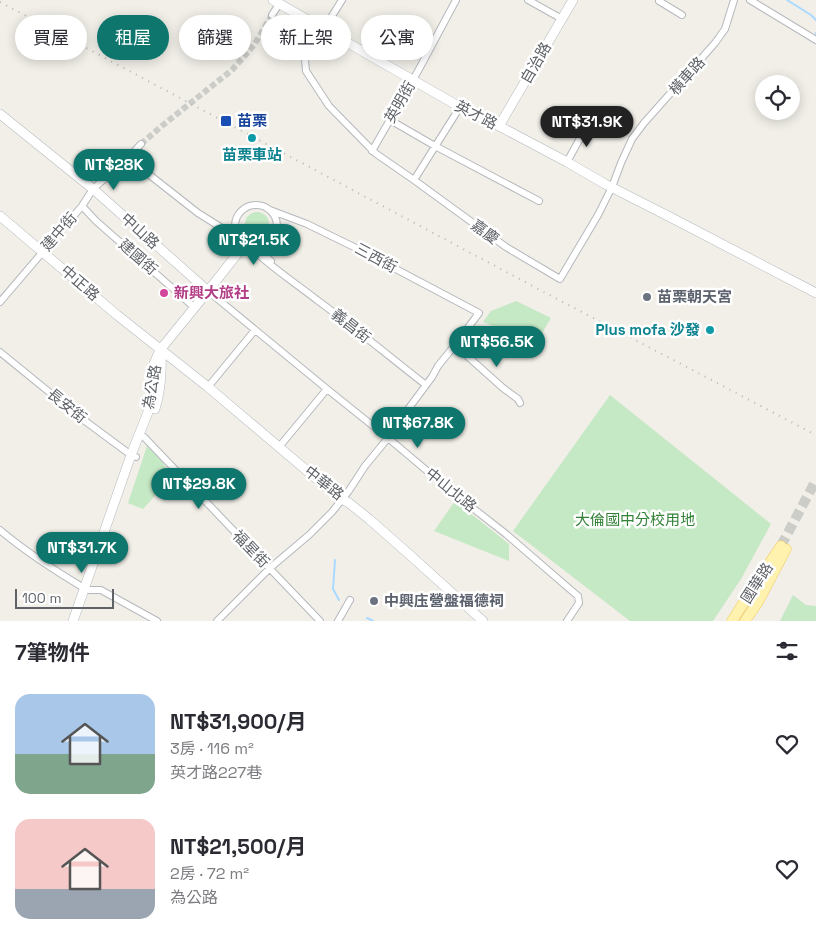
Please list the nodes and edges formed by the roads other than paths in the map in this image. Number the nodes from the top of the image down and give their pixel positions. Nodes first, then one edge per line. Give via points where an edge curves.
1 (342, 0) edge
2 (456, 0) edge
3 (528, 0) edge
4 (573, 0) edge
5 (734, 0) edge
6 (750, 0) edge
7 (659, 1) edge
8 (276, 2) edge
9 (272, 15) tunnel mouth
10 (298, 15) edge
11 (333, 15) edge
12 (682, 15) dead end
13 (562, 19) junction
14 (816, 40) edge
15 (351, 45) edge
16 (305, 60) edge
17 (413, 80) junction
18 (460, 107) junction
19 (0, 114) edge
20 (390, 120) junction
21 (588, 124) dead end
22 (499, 126) junction
23 (142, 144) tunnel mouth
24 (435, 146) junction
25 (372, 151) junction
26 (128, 158) junction
27 (567, 162) junction
28 (414, 180) junction
29 (612, 187) junction
30 (93, 189) junction
31 (539, 201) dead end
32 (82, 206) junction
33 (270, 210) junction
34 (0, 216) edge
35 (271, 240) junction
36 (244, 242) junction
37 (43, 251) junction
38 (275, 269) junction
39 (560, 278) joint
40 (208, 292) junction
41 (816, 293) edge
42 (0, 302) edge
43 (195, 308) junction
44 (255, 330) junction
45 (455, 345) junction
46 (160, 350) junction
47 (0, 352) edge
48 (426, 385) junction
49 (208, 387) junction
50 (327, 389) junction
51 (520, 403) dead end
52 (142, 436) junction
53 (388, 438) junction
54 (279, 447) junction
55 (133, 456) junction
56 (342, 499) junction
57 (0, 531) edge
58 (270, 568) junction
59 (87, 589) junction
60 (350, 600) dead end
61 (73, 621) edge
62 (79, 621) edge
63 (157, 621) edge
64 (218, 621) edge
65 (320, 621) edge
66 (338, 621) edge
67 (483, 621) edge
68 (566, 621) edge
69 (732, 621) edge
70 (745, 621) edge

1 - 11 street, 嘉慶
2 - 17 street, 英明街
3 - 13 street
4 - 13 street, 自治路
5 - 29 street, 橫車路 via 725,29 716,43 632,139
6 - 14 street
7 - 12 street
8 - 9 street
8 - 10 street, 英才路
13 - 22 street, 自治路
15 - 17 street, 英才路
16 - 25 street, 嘉慶 via 306,71 329,106
17 - 18 street, 英才路
17 - 20 street, 英明街
18 - 22 street, 英才路
18 - 24 street
19 - 30 street, 中山路
20 - 24 street
20 - 25 street, 英明街
21 - 27 street
22 - 27 street, 英才路
23 - 26 street, 建中街
24 - 28 street
24 - 31 street
25 - 28 street, 嘉慶
26 - 30 street, 建中街
26 - 36 street, 義昌街 via 198,213
27 - 29 street, 英才路
28 - 39 street, 嘉慶 via 506,247
29 - 39 street, 橫車路
29 - 41 street, 英才路
30 - 32 street, 建中街
30 - 40 street, 中山路
32 - 37 street, 建中街
32 - 43 street, 建國街
33 - 35 street via 276,222
33 - 36 street via 257,204 239,213 236,232
33 - 45 street, 三西街 via 358,249 479,313
34 - 37 street, 中正路
35 - 36 street via 260,246
35 - 38 street via 265,256
36 - 38 street, 義昌街
36 - 40 street, 為公路
37 - 42 street, 建中街
37 - 46 street, 中正路
38 - 48 street, 義昌街
40 - 43 street, 為公路
40 - 44 street, 中山北路
43 - 46 street, 為公路
44 - 49 street
44 - 50 street, 中山北路
45 - 48 street
45 - 51 street
46 - 49 street, 中華路
46 - 52 street, 為公路 via 160,394
47 - 55 street, 長安街
48 - 53 street
49 - 54 street, 中華路
50 - 53 street, 中山北路
50 - 54 street
52 - 55 street, 為公路
52 - 58 street, 福星街
53 - 56 street
53 - 68 street, 中山北路 via 578,596 579,603
54 - 56 street, 中華路
55 - 59 street, 為公路
56 - 58 street via 309,535
56 - 67 street, 中華路 via 404,549
57 - 59 street via 50,568
58 - 64 street
58 - 65 street, 福星街
59 - 61 street, 為公路
59 - 62 street, 為公路
59 - 63 street via 101,590
60 - 66 street
69 - 70 main road, 國華路 via 784,547 758,602

